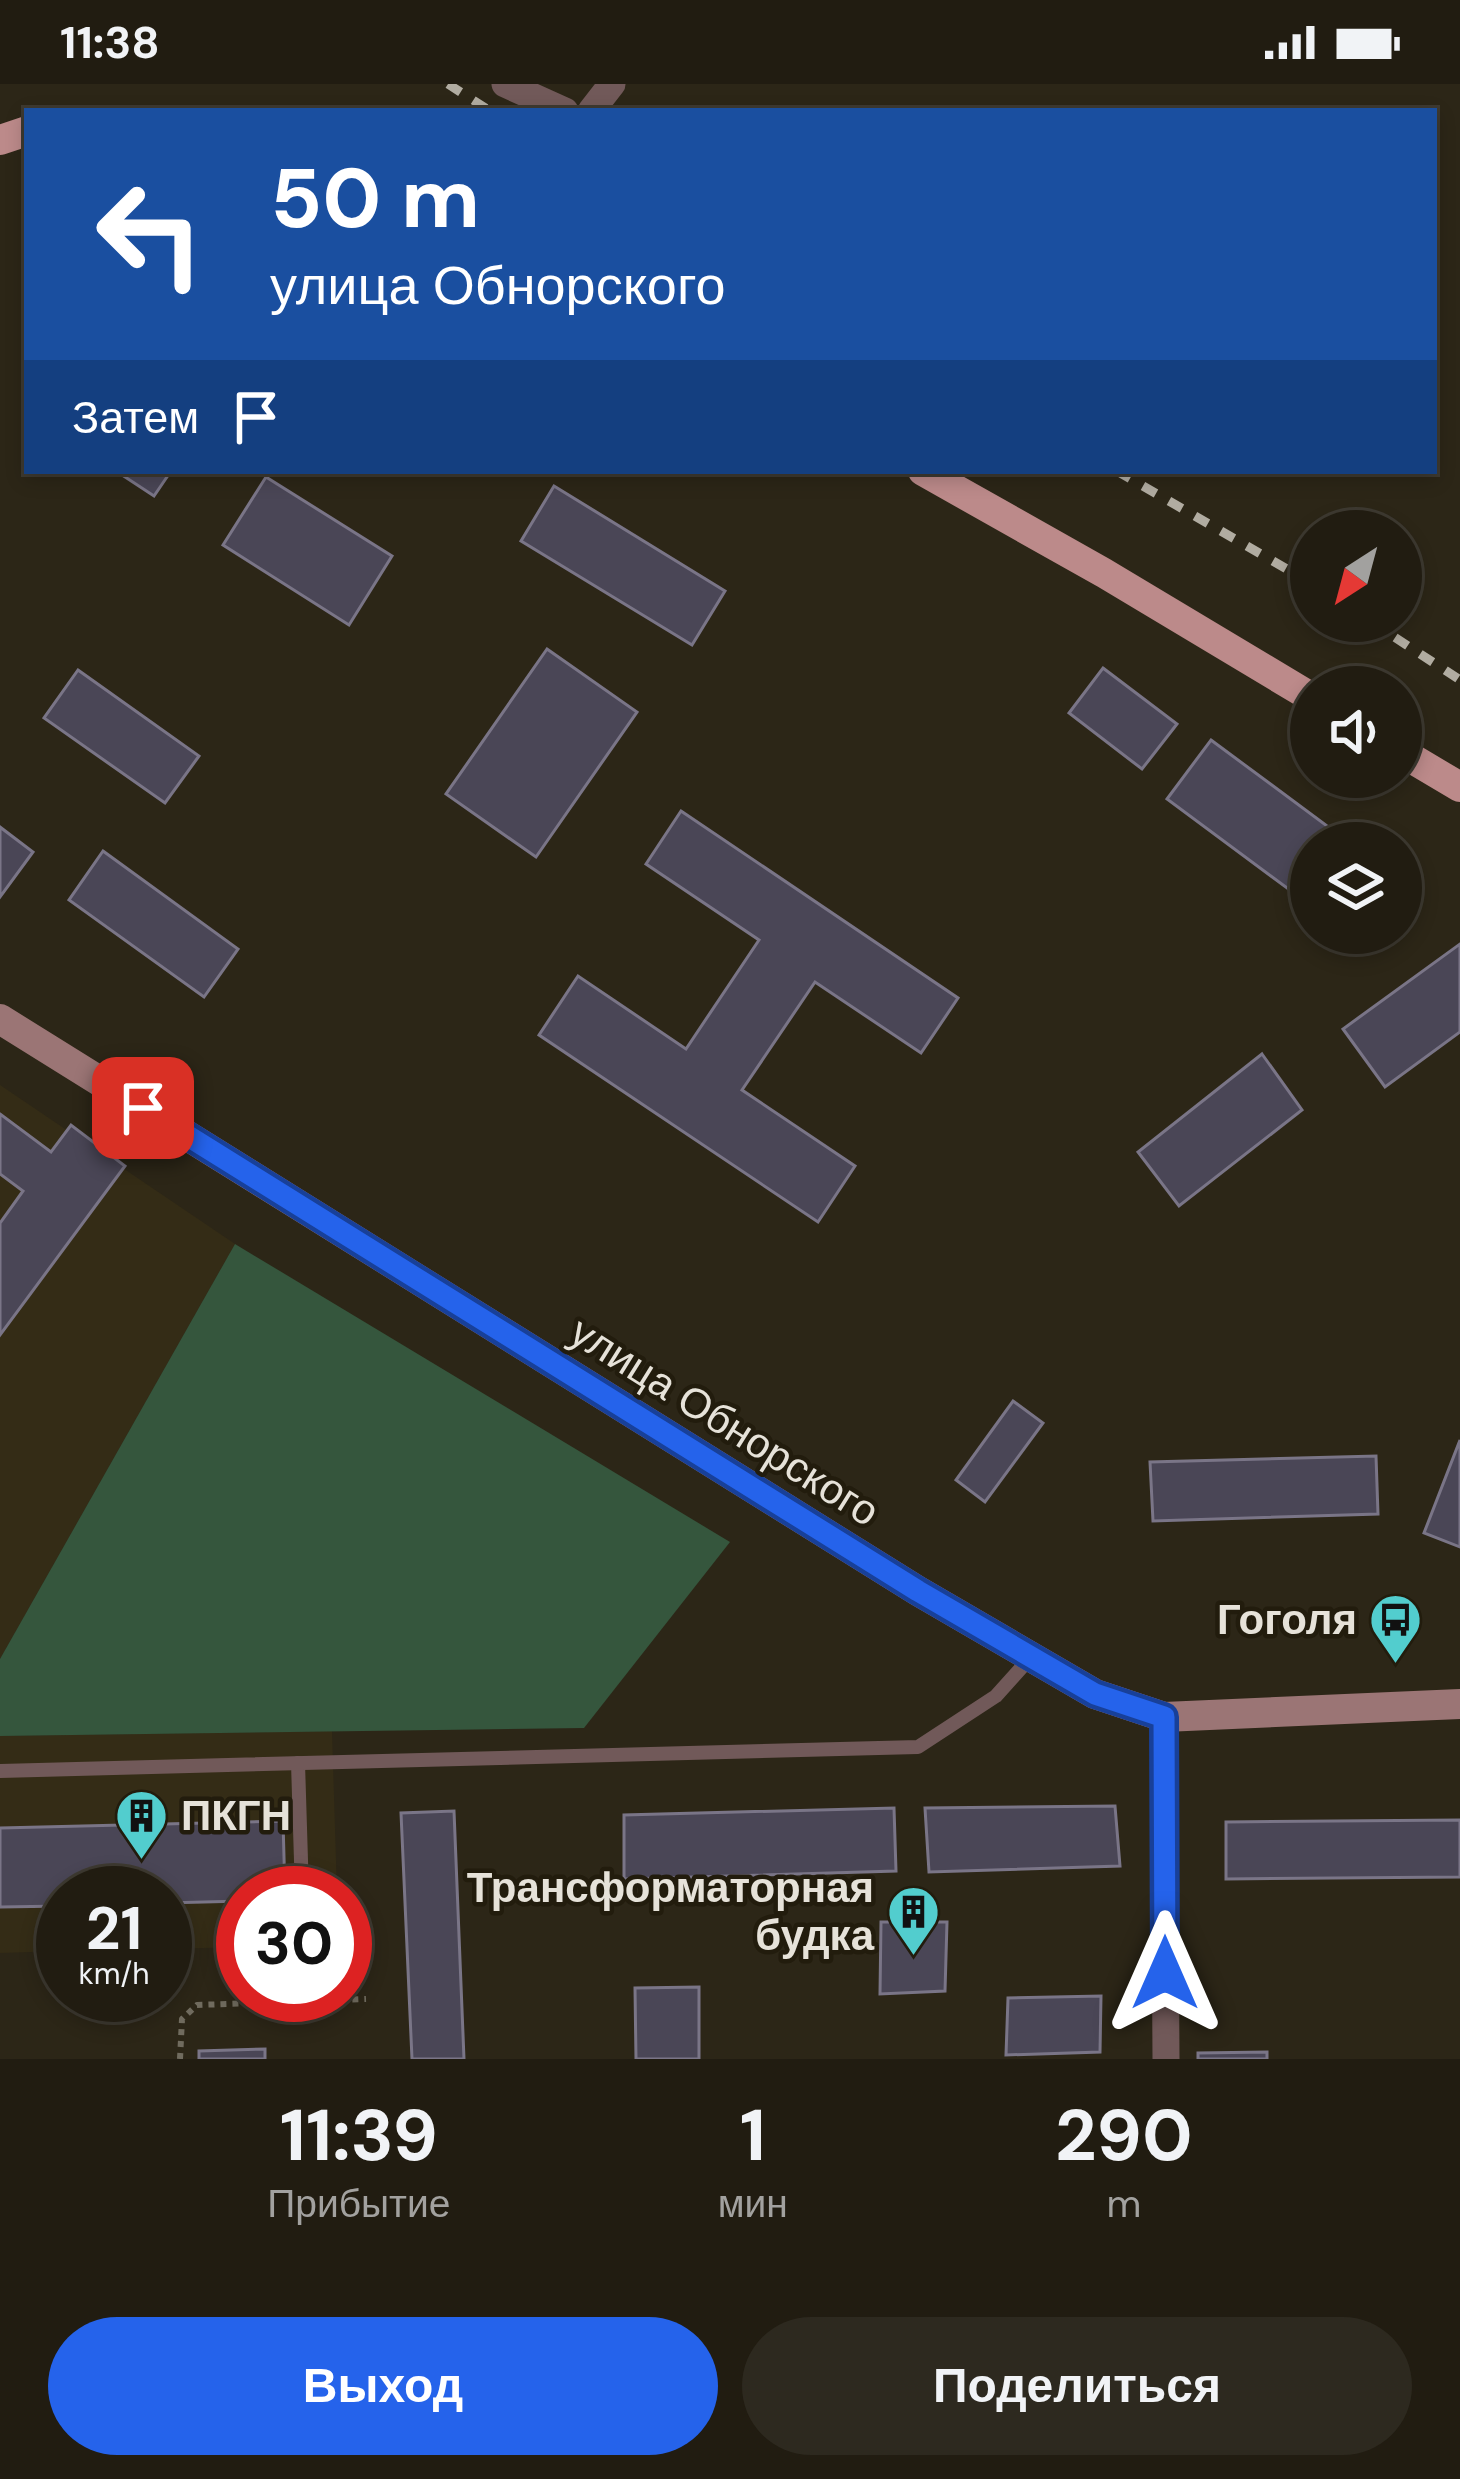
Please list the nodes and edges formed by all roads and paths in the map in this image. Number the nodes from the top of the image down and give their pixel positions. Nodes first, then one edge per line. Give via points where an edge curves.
1 (505, 84) edge
2 (612, 84) edge
3 (558, 108) edge
4 (593, 108) edge
5 (928, 474) edge
6 (1290, 685) edge
7 (1422, 764) edge
8 (1460, 787) edge
9 (0, 1019) edge
10 (1031, 1657) junction
11 (1460, 1704) edge
12 (1164, 1717) junction
13 (298, 1763) junction
14 (0, 1771) edge
15 (301, 1866) edge
16 (216, 2004) edge
17 (180, 2059) edge
18 (1166, 2059) edge

1 - 3 street
2 - 4 street
5 - 6 main road
7 - 8 main road
9 - 10 main road, улица Обнорского
10 - 12 main road, улица Обнорского via 1095,1694
10 - 13 lane via 996,1696 918,1747
11 - 12 main road, улица Обнорского
12 - 18 street
13 - 14 lane
13 - 15 lane
16 - 17 path via 197,2005 182,2019

